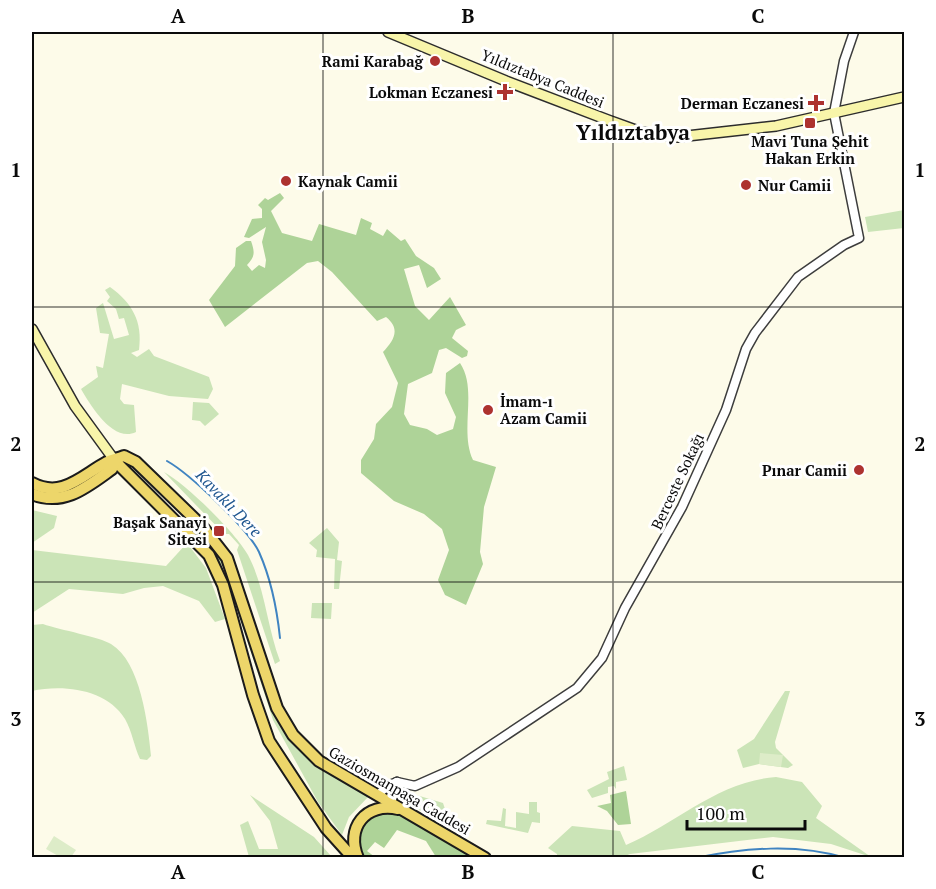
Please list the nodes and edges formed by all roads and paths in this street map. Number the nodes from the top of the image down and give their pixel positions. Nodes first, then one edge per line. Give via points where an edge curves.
1 (388, 32) edge
2 (854, 32) edge
3 (904, 97) edge
4 (834, 113) junction
5 (32, 329) edge
6 (115, 461) junction
7 (32, 483) edge
8 (158, 484) junction
9 (32, 494) edge
10 (148, 494) junction
11 (397, 782) junction
12 (378, 795) junction
13 (391, 803) junction
14 (404, 810) junction
15 (355, 825) junction
16 (482, 857) edge
17 (353, 858) edge
18 (358, 858) edge

1 - 4 main road, Yıldıztabya Caddesi via 641,132 678,137 776,126
2 - 4 street
3 - 4 main road, Yıldıztabya Caddesi
4 - 11 street, Berceste Sokağı via 859,238 798,277 755,333 726,410 682,507 625,608 602,658 577,687 458,767 415,786
5 - 6 main road via 85,422
6 - 7 main road via 106,462 64,488 50,490
6 - 8 main road, Gaziosmanpaşa Caddesi via 129,457
6 - 9 main road via 112,469 67,497
6 - 10 main road
8 - 10 main road
8 - 12 main road, Gaziosmanpaşa Caddesi via 202,526 227,558 277,708 294,735 319,761
10 - 17 main road via 209,555 223,585 269,741 326,828
11 - 12 street
11 - 13 street
12 - 13 main road, Gaziosmanpaşa Caddesi
12 - 15 main road via 360,813
13 - 14 main road, Gaziosmanpaşa Caddesi
14 - 15 main road via 377,808
14 - 16 main road, Gaziosmanpaşa Caddesi
15 - 18 main road via 353,844

